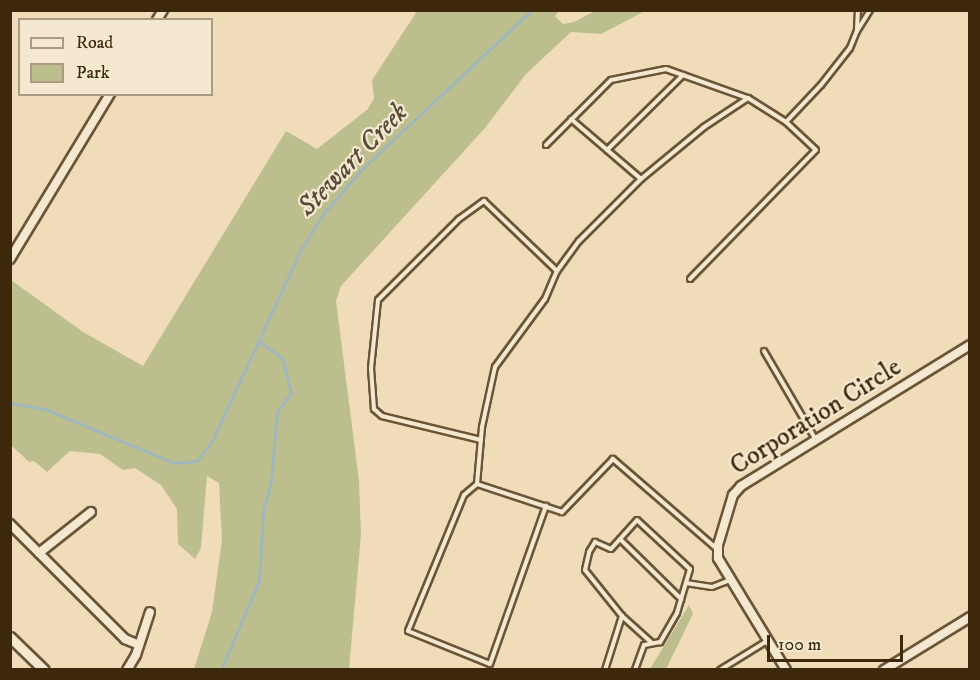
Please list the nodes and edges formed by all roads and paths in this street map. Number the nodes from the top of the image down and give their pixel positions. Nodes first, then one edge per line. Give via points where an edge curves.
1 (858, 10) edge
2 (870, 10) edge
3 (857, 31) junction
4 (683, 75) junction
5 (109, 96) edge
6 (748, 98) junction
7 (571, 119) junction
8 (786, 122) junction
9 (546, 145) dead end
10 (607, 150) junction
11 (641, 179) junction
12 (10, 259) edge
13 (557, 270) junction
14 (690, 279) dead end
15 (969, 345) edge
16 (764, 351) dead end
17 (481, 440) junction
18 (816, 440) junction
19 (477, 483) junction
20 (546, 506) junction
21 (91, 512) dead end
22 (10, 524) edge
23 (620, 539) junction
24 (717, 549) junction
25 (39, 553) junction
26 (730, 580) junction
27 (686, 583) junction
28 (681, 599) junction
29 (150, 612) dead end
30 (622, 616) junction
31 (969, 617) edge
32 (10, 637) edge
33 (768, 640) junction
34 (652, 644) junction
35 (139, 645) junction
36 (44, 669) edge
37 (127, 669) edge
38 (605, 669) edge
39 (635, 669) edge
40 (720, 669) edge
41 (786, 669) edge
42 (884, 669) edge

1 - 3 lane
2 - 3 lane
3 - 8 lane via 850,48 829,76
4 - 6 lane
4 - 7 lane via 666,69 610,80
4 - 10 lane
5 - 12 street
6 - 8 lane
6 - 11 lane via 704,127
7 - 9 lane
7 - 10 lane
8 - 14 lane via 816,150
10 - 11 lane
11 - 13 lane via 579,241
13 - 17 lane via 545,299 495,367
13 - 17 lane via 484,201 459,219 378,300 371,368 374,409 382,416
15 - 18 street, Corporation Circle
16 - 18 lane
17 - 19 lane
18 - 24 street, Corporation Circle via 735,491
19 - 20 lane
19 - 20 lane via 464,495 408,631 490,664
20 - 24 lane via 562,512 613,459
21 - 25 street
22 - 25 street
23 - 27 lane via 637,520 642,521 690,569
23 - 28 lane
23 - 30 lane via 611,549 595,542 585,570
24 - 26 street
25 - 35 street via 125,639
26 - 27 lane via 712,587
26 - 33 street
27 - 28 lane
28 - 34 lane via 660,642
29 - 35 street
30 - 34 lane
30 - 38 lane
31 - 42 street
32 - 36 street
33 - 40 lane
33 - 41 street
34 - 39 lane via 644,645
35 - 37 street

